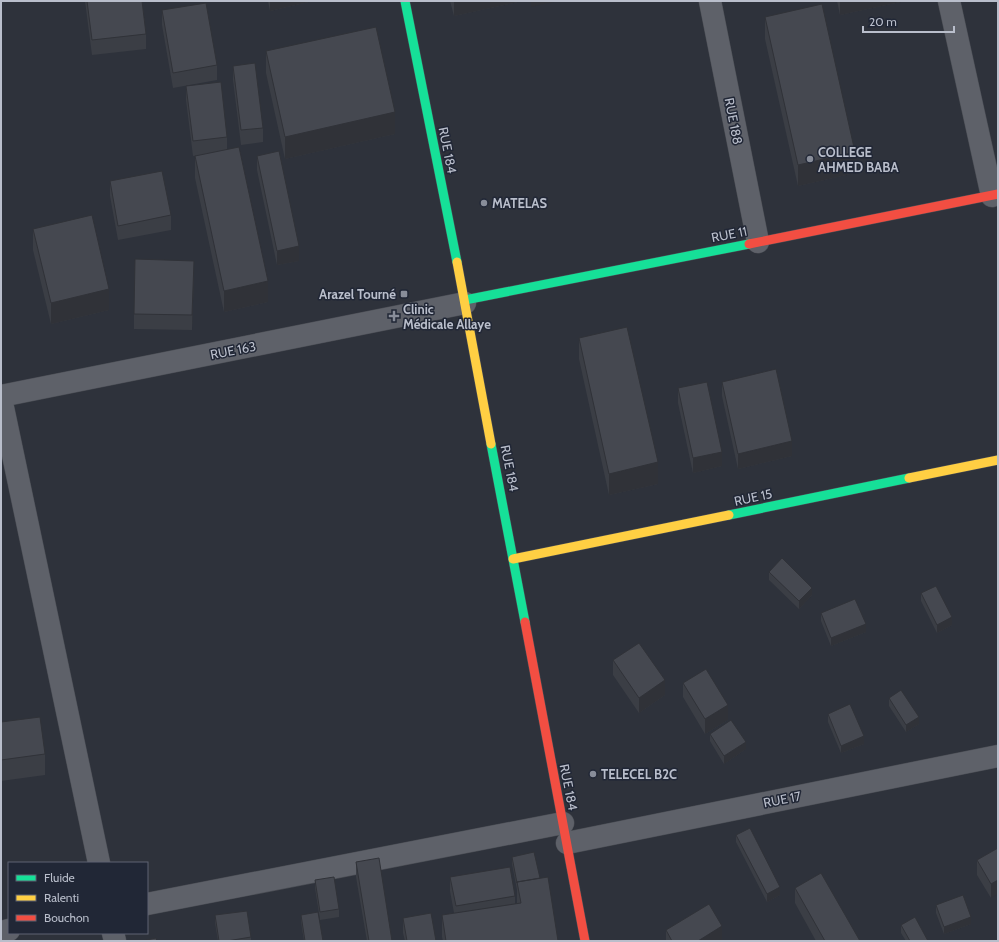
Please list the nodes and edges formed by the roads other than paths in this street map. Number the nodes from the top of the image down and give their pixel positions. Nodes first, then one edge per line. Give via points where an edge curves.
1 (405, 1) edge
2 (710, 1) edge
3 (949, 1) edge
4 (995, 195) edge
5 (758, 242) junction
6 (465, 301) junction
7 (1, 397) edge
8 (998, 460) edge
9 (513, 559) junction
10 (998, 756) edge
11 (565, 833) junction
12 (99, 862) edge
13 (148, 904) edge
14 (585, 941) edge

1 - 6 street, RUE 184
2 - 5 street, RUE 188
3 - 4 street
4 - 5 street, RUE 11
5 - 6 street, RUE 11
6 - 7 street, RUE 163
6 - 9 street, RUE 184
7 - 12 street
8 - 9 street, RUE 15
9 - 11 street, RUE 184
10 - 11 street, RUE 17
11 - 13 street, RUE 17
11 - 14 street, RUE 184

